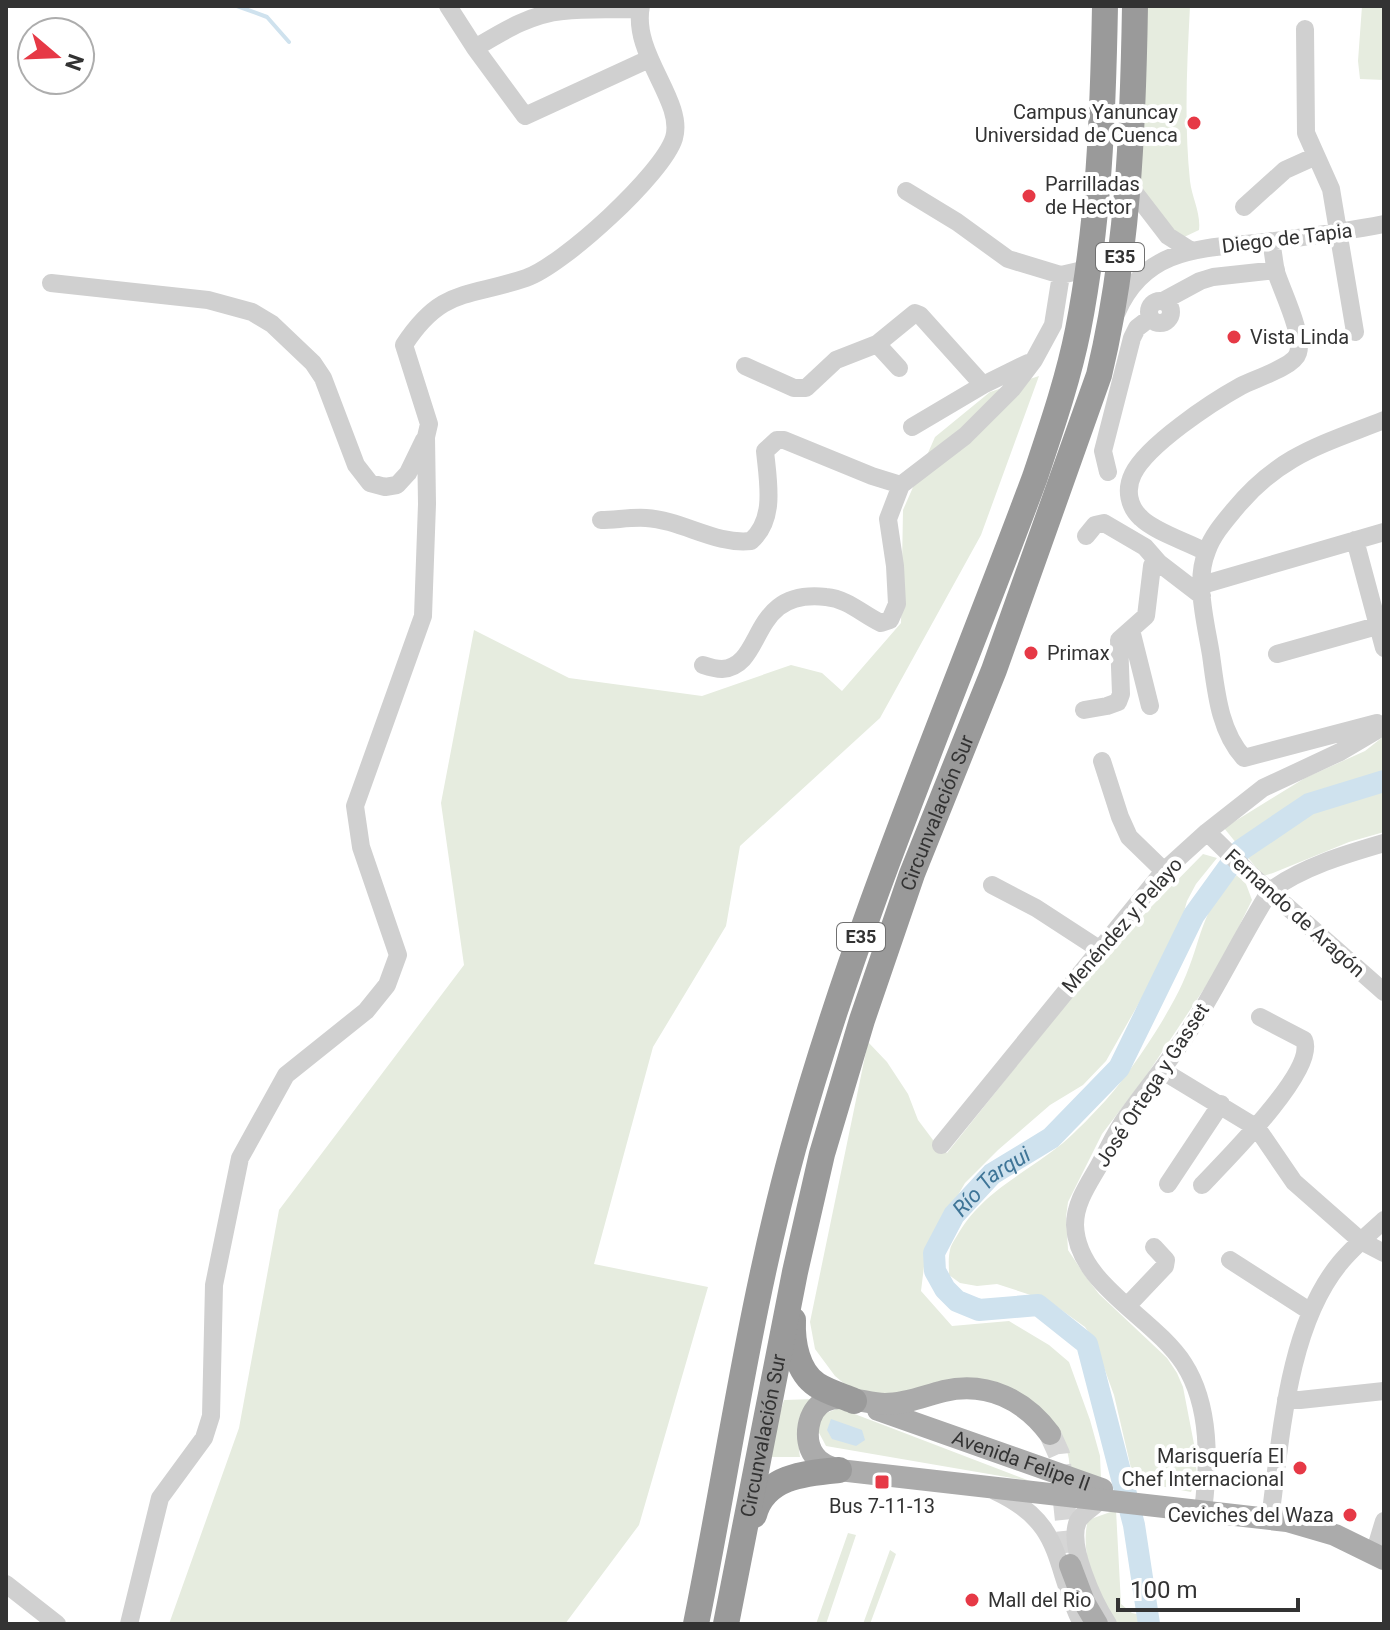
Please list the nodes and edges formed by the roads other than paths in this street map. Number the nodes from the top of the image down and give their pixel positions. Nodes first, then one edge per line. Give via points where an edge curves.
1 (448, 6) edge
2 (1105, 6) edge
3 (1135, 6) edge
4 (640, 7) edge
5 (1305, 29) dead end
6 (475, 48) junction
7 (649, 59) junction
8 (1316, 156) junction
9 (1128, 184) junction
10 (906, 191) dead end
11 (1244, 207) dead end
12 (1384, 224) edge
13 (1338, 233) junction
14 (1271, 241) junction
15 (1190, 250) junction
16 (1276, 270) junction
17 (1074, 272) junction
18 (51, 283) dead end
19 (1110, 329) junction
20 (1355, 332) dead end
21 (877, 344) junction
22 (1034, 360) junction
23 (745, 366) dead end
24 (899, 368) dead end
25 (983, 385) junction
26 (1384, 420) edge
27 (912, 427) dead end
28 (426, 437) junction
29 (1108, 472) dead end
30 (901, 485) junction
31 (601, 520) dead end
32 (1384, 532) edge
33 (1086, 536) dead end
34 (1355, 540) junction
35 (1206, 552) junction
36 (1159, 563) junction
37 (1202, 590) junction
38 (1380, 625) edge
39 (1131, 630) junction
40 (1384, 648) edge
41 (1277, 654) dead end
42 (703, 665) dead end
43 (1150, 706) dead end
44 (1084, 710) dead end
45 (1384, 724) edge
46 (1102, 761) dead end
47 (1210, 835) junction
48 (1384, 843) edge
49 (1164, 871) junction
50 (992, 885) dead end
51 (1270, 891) junction
52 (1099, 949) junction
53 (1384, 992) edge
54 (1260, 1017) dead end
55 (1163, 1071) junction
56 (1221, 1104) junction
57 (1257, 1128) junction
58 (941, 1145) dead end
59 (1168, 1184) dead end
60 (1202, 1185) dead end
61 (1384, 1220) edge
62 (1361, 1241) junction
63 (1154, 1247) dead end
64 (1384, 1253) edge
65 (1230, 1260) dead end
66 (795, 1272) junction
67 (1128, 1305) junction
68 (1311, 1312) junction
69 (1384, 1391) edge
70 (1286, 1400) junction
71 (854, 1401) junction
72 (1050, 1434) tunnel mouth
73 (839, 1470) junction
74 (986, 1487) junction
75 (1104, 1496) junction
76 (1198, 1511) junction
77 (1270, 1519) junction
78 (1384, 1521) edge
79 (1379, 1556) edge
80 (739, 1561) junction
81 (1070, 1565) tunnel mouth
82 (6, 1584) edge
83 (57, 1624) edge
84 (129, 1624) edge
85 (696, 1624) edge
86 (726, 1624) edge
87 (1082, 1624) edge
88 (1097, 1624) edge
89 (1108, 1624) edge

1 - 6 street
2 - 17 highway, Circunvalación Sur / E35 via 1097,197
3 - 9 highway, Circunvalación Sur / E35
4 - 6 street via 540,15
4 - 7 street
5 - 8 street via 1306,133
6 - 7 street via 525,116
7 - 28 street via 670,100 676,126 674,141 645,179 564,257 527,278 439,305 417,324 404,345 429,424
8 - 11 street via 1285,170
8 - 13 street via 1331,189
9 - 15 street via 1168,236
9 - 19 highway, Circunvalación Sur / E35
10 - 17 street via 1008,259
12 - 13 street, Diego de Tapia
13 - 14 street, Diego de Tapia
13 - 20 street
14 - 15 street, Diego de Tapia
14 - 16 street
15 - 19 street, Diego de Tapia via 1162,261 1138,280
16 - 29 street via 1213,277 1151,305 1150,318 1132,338 1103,451
16 - 35 street via 1299,341 1293,361 1196,413 1149,454 1129,487 1131,507 1144,521
17 - 22 street
17 - 85 highway, Circunvalación Sur / E35 via 1078,331 1056,415 880,883 793,1149 753,1317
18 - 28 street via 208,300 236,306 272,324 323,378 356,465 370,483 397,485
19 - 66 highway, Circunvalación Sur / E35 via 1089,411 985,695 912,874 862,1020 822,1154
21 - 23 street via 836,360 806,388 794,388
21 - 24 street
21 - 25 street via 915,313
22 - 25 street
22 - 30 street via 965,436
25 - 27 street
26 - 35 street via 1268,473 1224,522
28 - 84 street via 423,616 355,806 361,847 398,955 387,985 366,1011 286,1075 240,1158 214,1285 211,1416 204,1438 160,1498
30 - 31 street via 777,440 765,451 769,498 760,533 751,541 726,541 647,518
30 - 42 street via 888,519 897,604 890,620 881,623 853,604 826,597 788,599 777,606 736,664 722,669
32 - 34 street
33 - 36 street via 1104,523 1145,547
34 - 37 street
34 - 38 street
35 - 37 street
36 - 37 street
36 - 39 street via 1152,566 1146,616
37 - 45 street via 1225,726 1244,758
38 - 40 street
38 - 41 street
39 - 43 street
39 - 44 street via 1119,640 1118,702
45 - 47 street, Menéndez y Pelayo via 1340,752 1263,788
46 - 49 street via 1129,837
47 - 49 street, Menéndez y Pelayo
47 - 51 street, Fernando de Aragón
48 - 51 street via 1285,880
49 - 52 street, Menéndez y Pelayo
50 - 52 street
51 - 53 street, Fernando de Aragón
51 - 55 street, José Ortega y Gasset
52 - 58 street, Menéndez y Pelayo
54 - 57 street via 1307,1044 1299,1069
55 - 56 street
55 - 67 street, José Ortega y Gasset via 1126,1118 1079,1202 1075,1224 1080,1253 1096,1278
56 - 57 street
56 - 59 street
57 - 60 street
57 - 62 street via 1294,1182
61 - 62 street
62 - 64 street
62 - 68 street via 1338,1265
63 - 67 street via 1165,1266
65 - 68 street
66 - 71 highway via 792,1343 816,1384
66 - 80 highway, Circunvalación Sur / E35
67 - 76 street, José Ortega y Gasset via 1164,1336 1200,1397 1207,1479
68 - 70 street
69 - 70 street
70 - 77 street
71 - 72 main road via 901,1404 946,1391 997,1392 1026,1408
71 - 73 main road via 832,1398 820,1403 809,1426 813,1454
71 - 75 main road, Avenida Felipe II
73 - 74 main road, Avenida Felipe II
73 - 80 highway via 788,1478 767,1493 756,1508
74 - 75 main road, Avenida Felipe II
74 - 87 street via 1021,1503 1037,1518 1051,1539
75 - 76 main road, Avenida Felipe II
75 - 89 street via 1080,1517 1075,1529 1097,1608
76 - 77 main road, Avenida Felipe II
77 - 79 main road, Avenida Felipe II via 1335,1535
78 - 79 street
80 - 86 highway, Circunvalación Sur / E35
81 - 88 main road
82 - 83 street

